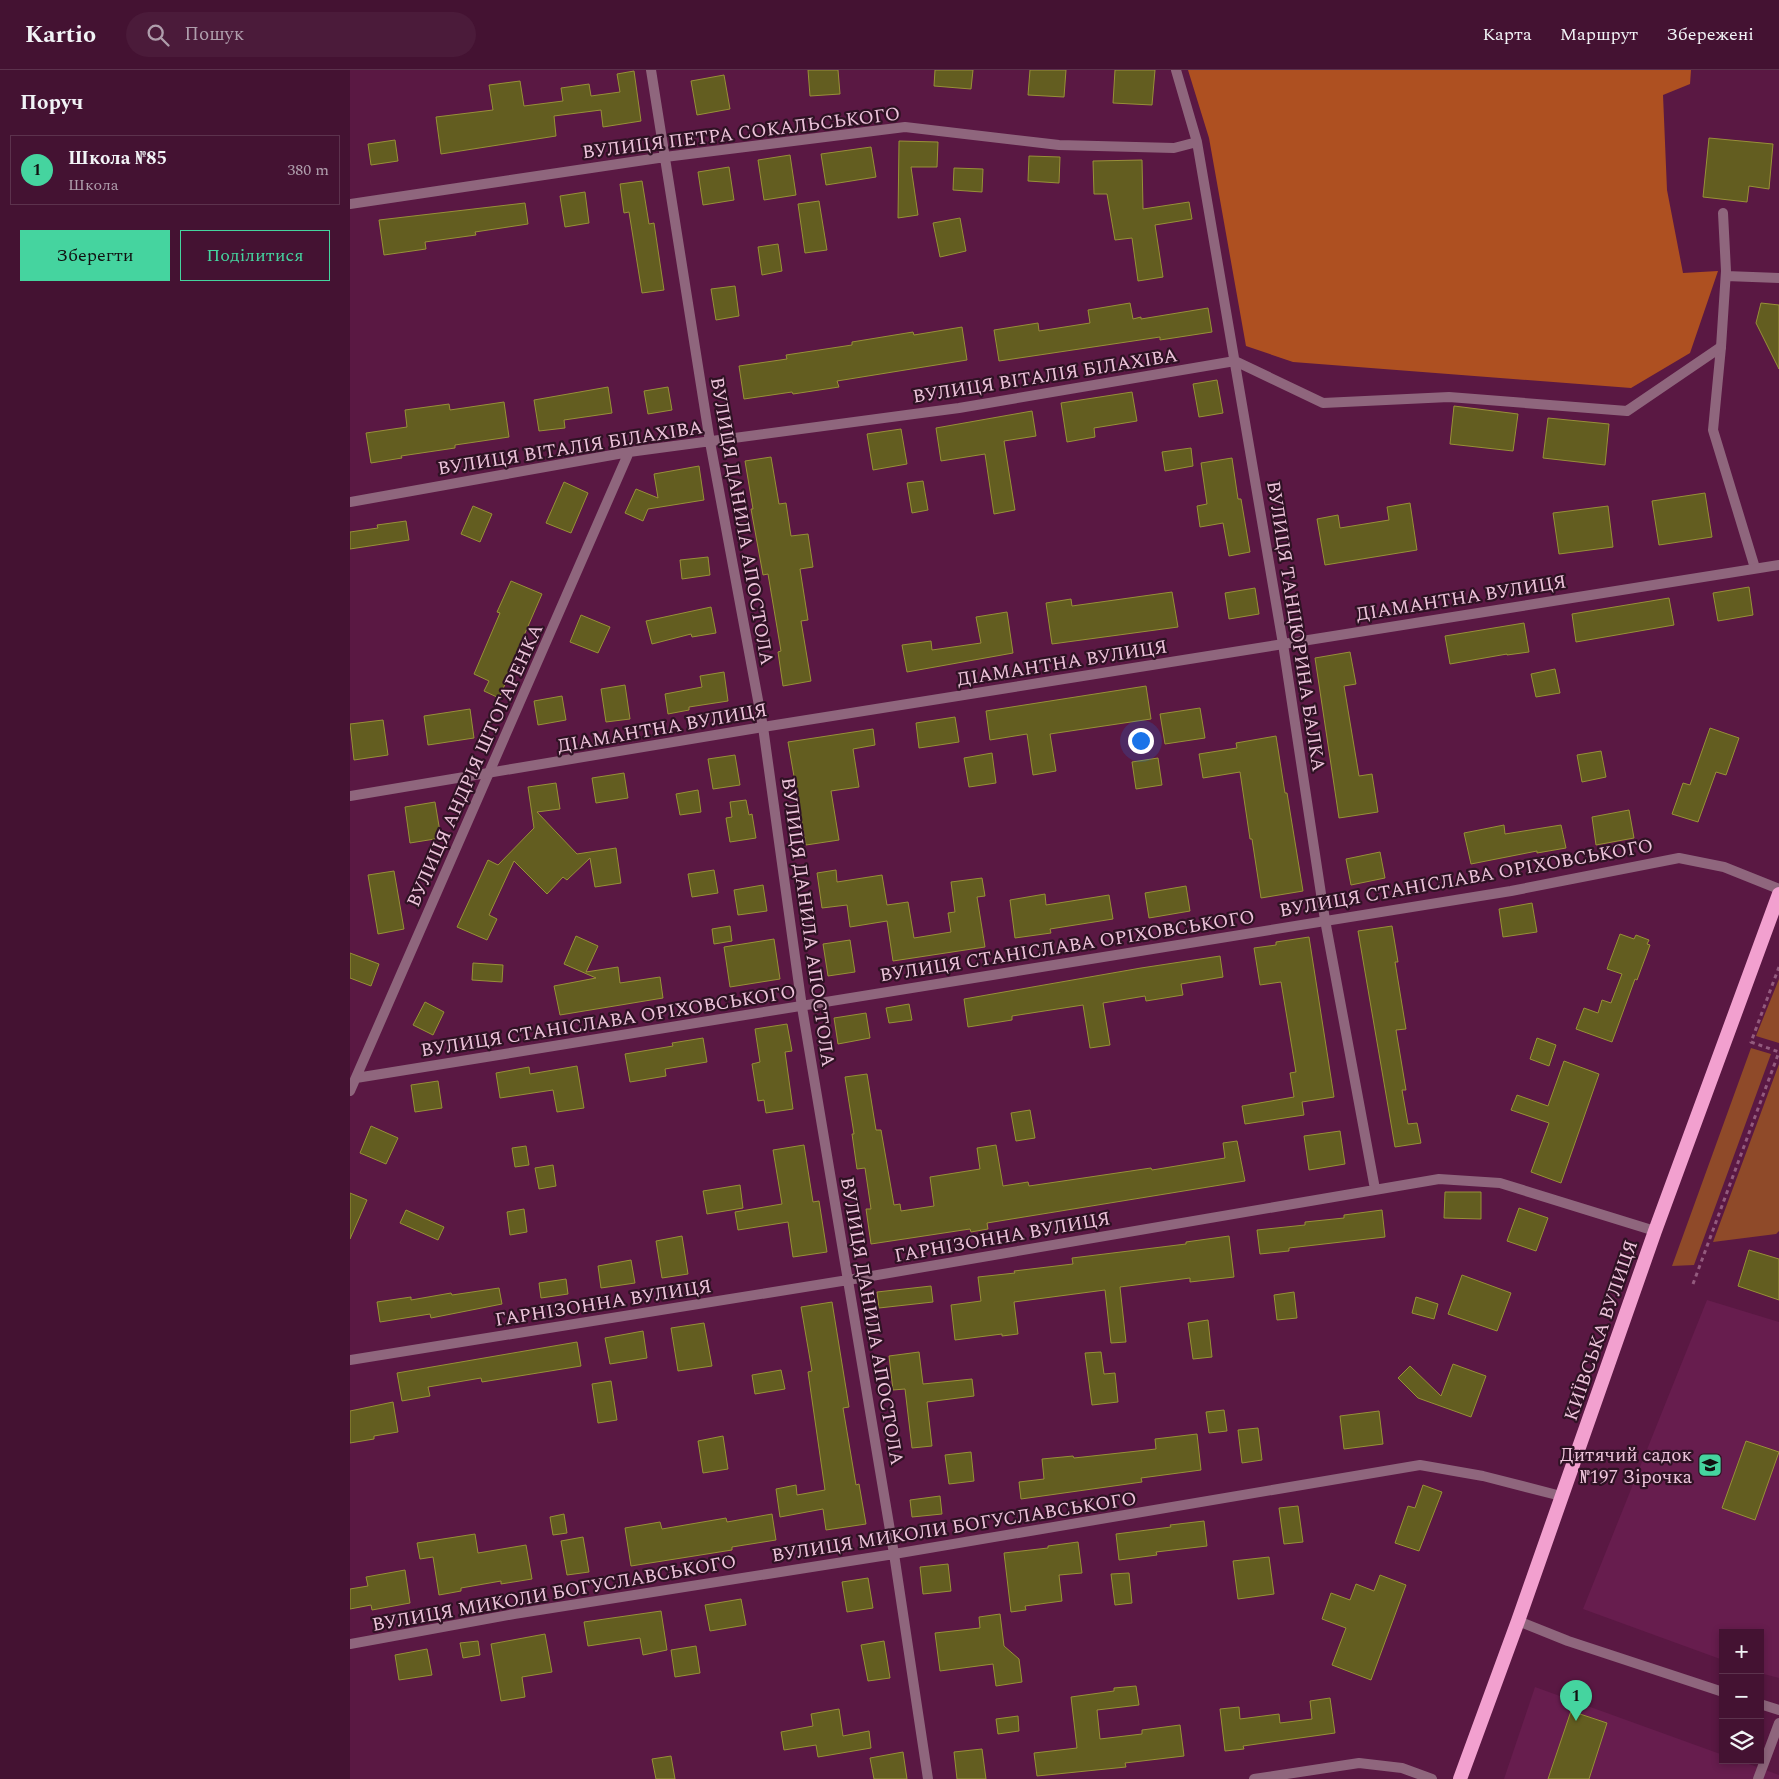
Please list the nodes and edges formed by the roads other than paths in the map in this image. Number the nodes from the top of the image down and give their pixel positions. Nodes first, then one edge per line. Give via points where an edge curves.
1 (651, 70) edge
2 (1176, 70) edge
3 (1197, 142) junction
4 (664, 157) junction
5 (350, 204) edge
6 (1724, 213) dead end
7 (1726, 276) junction
8 (1779, 278) edge
9 (1721, 347) junction
10 (1235, 361) junction
11 (710, 442) junction
12 (629, 452) junction
13 (350, 502) edge
14 (1779, 565) edge
15 (1755, 568) junction
16 (1283, 644) junction
17 (763, 727) junction
18 (490, 774) junction
19 (350, 796) edge
20 (1779, 889) edge
21 (1779, 894) edge
22 (1325, 920) junction
23 (802, 1007) junction
24 (356, 1078) junction
25 (350, 1091) edge
26 (1375, 1189) junction
27 (1655, 1231) junction
28 (848, 1280) junction
29 (350, 1360) edge
30 (1561, 1496) junction
31 (894, 1554) junction
32 (1518, 1621) junction
33 (350, 1644) edge
34 (1719, 1691) edge
35 (1764, 1705) edge
36 (1779, 1710) edge
37 (1779, 1723) edge
38 (928, 1779) edge
39 (1254, 1779) edge
40 (1432, 1779) edge
41 (1460, 1779) edge
42 (1758, 1779) edge

1 - 4 street, ВУЛИЦЯ ДАНИЛА АПОСТОЛА
2 - 3 street, ВУЛИЦЯ ТАНЦЮРИНА БАЛКА
3 - 4 street, ВУЛИЦЯ ПЕТРА СОКАЛЬСЬКОГО via 1174,148 1059,145 906,127
3 - 10 street, ВУЛИЦЯ ТАНЦЮРИНА БАЛКА
4 - 5 street, ВУЛИЦЯ ПЕТРА СОКАЛЬСЬКОГО
4 - 11 street, ВУЛИЦЯ ДАНИЛА АПОСТОЛА
6 - 7 street
7 - 8 street
7 - 9 street
9 - 10 street via 1627,411 1449,397 1322,404
9 - 15 street via 1713,430
10 - 11 street, ВУЛИЦЯ ВІТАЛІЯ БІЛАХІВА via 959,408
10 - 16 street, ВУЛИЦЯ ТАНЦЮРИНА БАЛКА
11 - 12 street, ВУЛИЦЯ ВІТАЛІЯ БІЛАХІВА
11 - 17 street, ВУЛИЦЯ ДАНИЛА АПОСТОЛА
12 - 13 street, ВУЛИЦЯ ВІТАЛІЯ БІЛАХІВА
12 - 18 street, ВУЛИЦЯ АНДРІЯ ШТОГАРЕНКА
14 - 15 street, ДІАМАНТНА ВУЛИЦЯ
15 - 16 street, ДІАМАНТНА ВУЛИЦЯ
16 - 17 street, ДІАМАНТНА ВУЛИЦЯ
16 - 22 street, ВУЛИЦЯ ТАНЦЮРИНА БАЛКА
17 - 18 street, ДІАМАНТНА ВУЛИЦЯ
17 - 23 street, ВУЛИЦЯ ДАНИЛА АПОСТОЛА
18 - 19 street, ДІАМАНТНА ВУЛИЦЯ
18 - 24 street, ВУЛИЦЯ АНДРІЯ ШТОГАРЕНКА
20 - 22 street, ВУЛИЦЯ СТАНІСЛАВА ОРІХОВСЬКОГО via 1724,867 1679,858 1510,891
21 - 27 highway, КИЇВСЬКА ВУЛИЦЯ
22 - 23 street, ВУЛИЦЯ СТАНІСЛАВА ОРІХОВСЬКОГО
22 - 26 street, ВУЛИЦЯ ТАНЦЮРИНА БАЛКА
23 - 24 street, ВУЛИЦЯ СТАНІСЛАВА ОРІХОВСЬКОГО
23 - 28 street, ВУЛИЦЯ ДАНИЛА АПОСТОЛА
24 - 25 street, ВУЛИЦЯ АНДРІЯ ШТОГАРЕНКА
26 - 27 street, ГАРНІЗОННА ВУЛИЦЯ via 1439,1179 1500,1183
26 - 28 street, ГАРНІЗОННА ВУЛИЦЯ
27 - 30 highway, КИЇВСЬКА ВУЛИЦЯ
28 - 29 street, ГАРНІЗОННА ВУЛИЦЯ
28 - 31 street, ВУЛИЦЯ ДАНИЛА АПОСТОЛА
30 - 31 street, ВУЛИЦЯ МИКОЛИ БОГУСЛАВСЬКОГО via 1483,1476 1420,1465
30 - 32 highway, КИЇВСЬКА ВУЛИЦЯ
31 - 33 street, ВУЛИЦЯ МИКОЛИ БОГУСЛАВСЬКОГО
31 - 38 street, ВУЛИЦЯ ДАНИЛА АПОСТОЛА
32 - 34 street via 1568,1642
32 - 41 highway, КИЇВСЬКА ВУЛИЦЯ
35 - 36 street
37 - 42 street
39 - 40 street via 1359,1763 1402,1768

